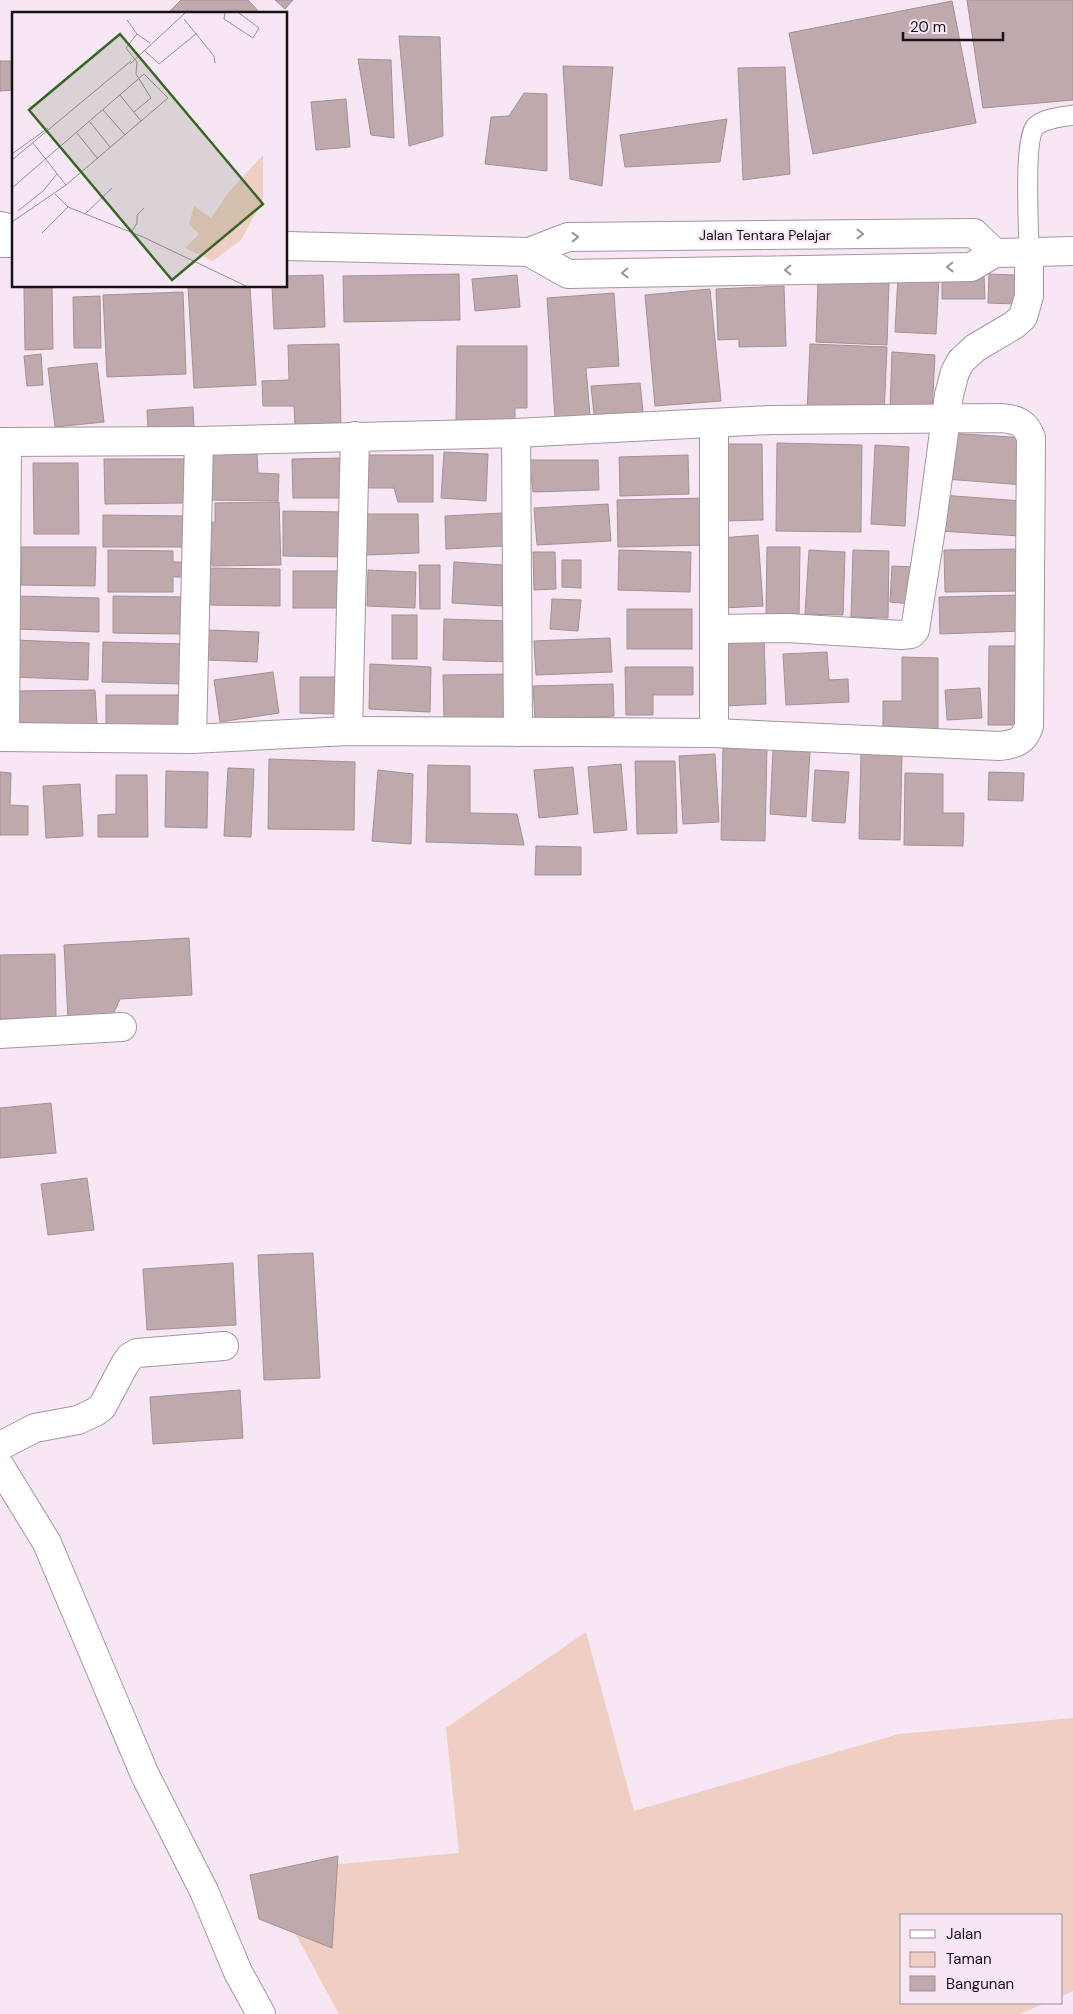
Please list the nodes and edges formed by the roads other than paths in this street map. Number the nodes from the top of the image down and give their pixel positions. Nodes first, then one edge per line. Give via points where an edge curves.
1 (1073, 115) edge
2 (288, 246) edge
3 (1073, 251) edge
4 (529, 252) junction
5 (1029, 252) junction
6 (995, 253) junction
7 (946, 419) junction
8 (714, 424) junction
9 (516, 433) junction
10 (355, 436) junction
11 (199, 441) junction
12 (3, 442) edge
13 (714, 629) junction
14 (348, 732) junction
15 (518, 732) junction
16 (714, 733) junction
17 (2, 737) edge
18 (192, 739) junction
19 (122, 1027) dead end
20 (0, 1034) edge
21 (224, 1346) dead end
22 (0, 1446) edge
23 (0, 1466) edge
24 (261, 2014) edge

1 - 5 lane via 1042,123 1036,126 1032,135 1028,168
2 - 4 street, Jalan Tentara Pelajar
3 - 5 street, Jalan Tentara Pelajar
6 -> 4 street, Jalan Tentara Pelajar via 971,267 568,274
4 -> 6 street, Jalan Tentara Pelajar via 568,237 974,233
5 - 6 street, Jalan Tentara Pelajar
5 - 7 street via 1030,296 1023,317 975,348 961,362 953,380
7 - 8 street via 770,420
7 - 13 street via 916,626 911,634 788,628
7 - 16 street via 1012,419 1028,428 1031,438 1029,726 1025,737 1014,744 1000,746
8 - 9 street
8 - 13 street
9 - 10 street
9 - 15 street
10 - 11 street
10 - 14 street
11 - 12 street
11 - 18 street
12 - 17 street
13 - 16 street
14 - 15 street
14 - 18 street
15 - 16 street
17 - 18 street
19 - 20 street
21 - 22 street via 137,1353 125,1364 102,1408 78,1420 35,1428
23 - 24 street via 47,1543 145,1775

